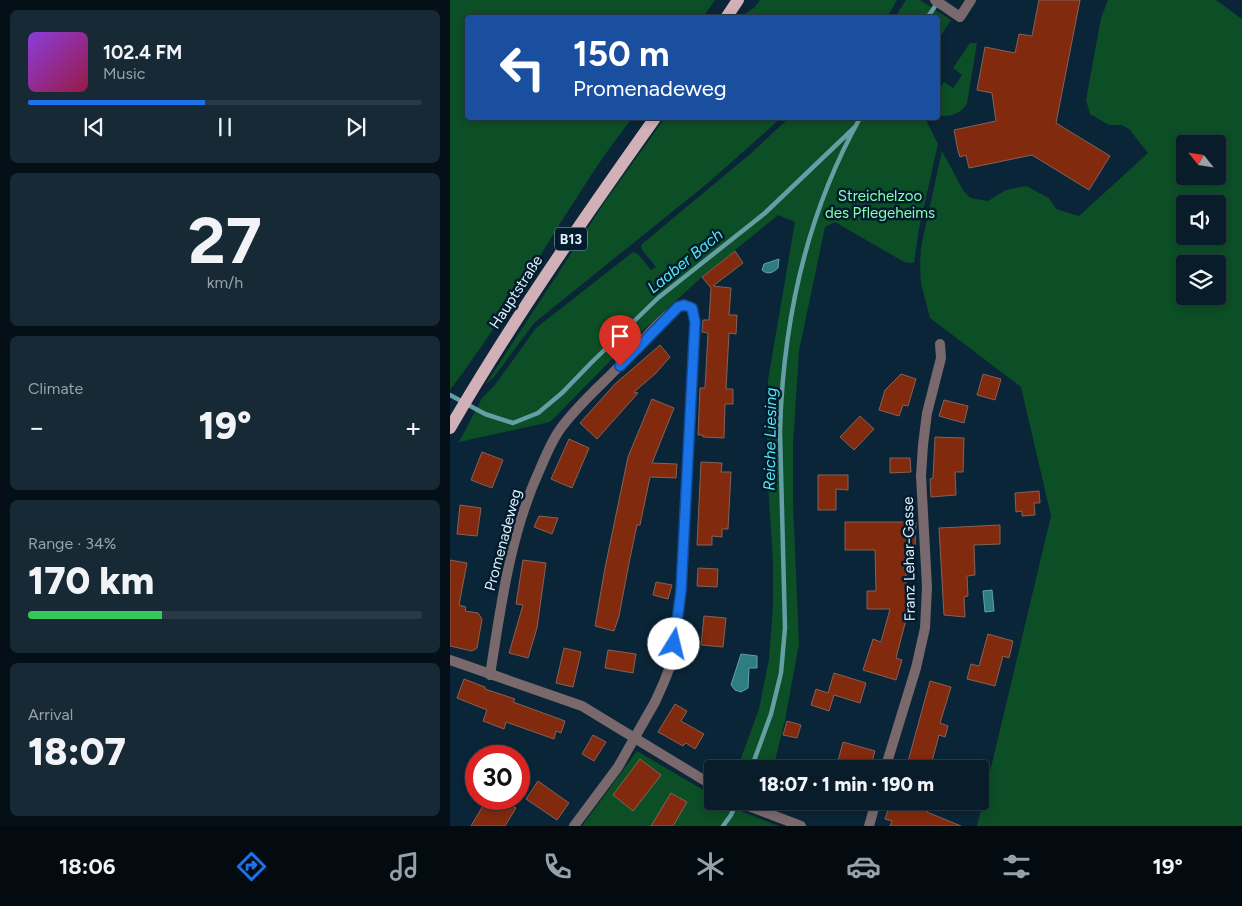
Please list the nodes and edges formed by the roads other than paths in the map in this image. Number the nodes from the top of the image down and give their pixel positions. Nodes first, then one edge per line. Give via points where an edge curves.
1 (738, 0) edge
2 (935, 0) edge
3 (971, 0) edge
4 (728, 15) edge
5 (654, 120) edge
6 (940, 344) dead end
7 (451, 426) edge
8 (450, 660) edge
9 (490, 675) junction
10 (634, 739) junction
11 (888, 760) edge
12 (704, 780) edge
13 (759, 810) edge
14 (873, 810) edge
15 (574, 826) edge
16 (801, 826) edge
17 (869, 826) edge

1 - 4 main road
2 - 3 street via 960,16
5 - 7 main road, Hauptstraße / B13 via 592,206 473,387
6 - 11 street, Franz Lehar-Gasse via 922,445 927,587 925,628
8 - 9 street
9 - 10 street via 582,706
9 - 10 street, Promenadeweg via 506,577 519,526 548,450 578,408 661,322 678,307 692,308 695,322 678,625 671,664
10 - 12 street
10 - 15 street, Promenadeweg via 618,767
13 - 16 street
14 - 17 street

